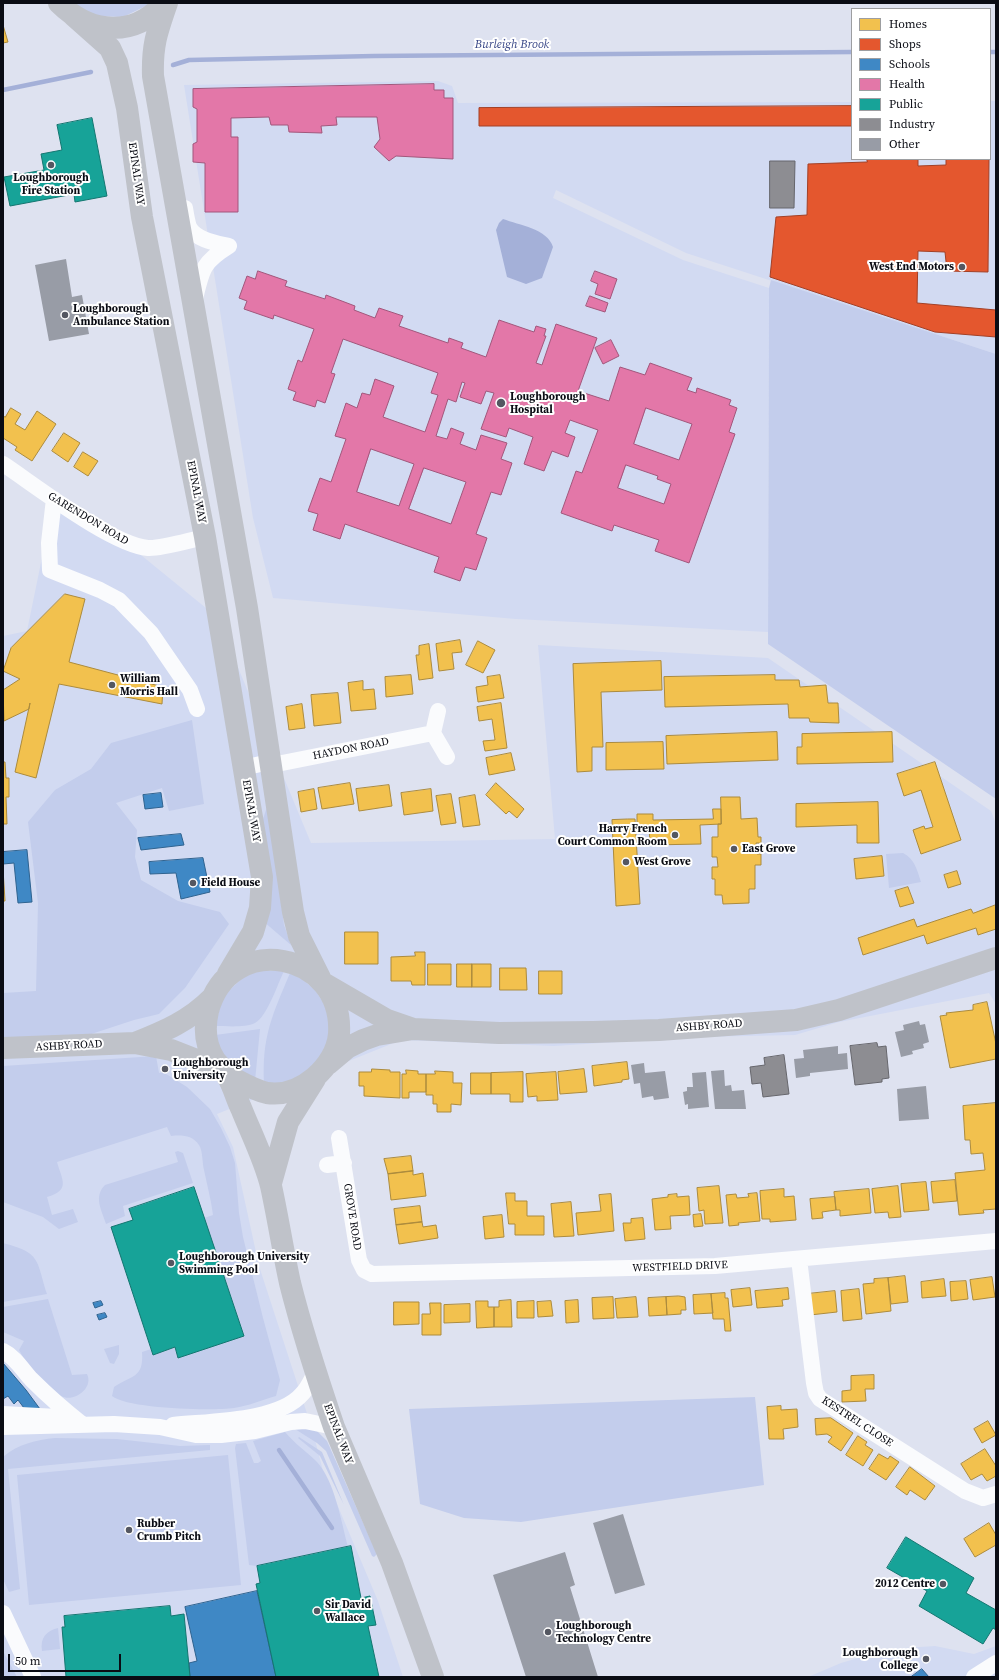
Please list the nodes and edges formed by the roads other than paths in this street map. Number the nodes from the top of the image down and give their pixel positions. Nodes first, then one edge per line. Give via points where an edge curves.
1 (166, 3) edge
2 (66, 10) edge
3 (165, 152) junction
4 (194, 305) junction
5 (3, 464) edge
6 (54, 499) junction
7 (234, 532) junction
8 (205, 537) junction
9 (197, 709) dead end
10 (438, 711) dead end
11 (433, 734) junction
12 (447, 757) dead end
13 (269, 762) junction
14 (243, 768) junction
15 (996, 958) edge
16 (225, 979) junction
17 (322, 982) junction
18 (212, 998) junction
19 (413, 1029) junction
20 (135, 1043) junction
21 (3, 1048) edge
22 (323, 1070) junction
23 (224, 1073) junction
24 (339, 1138) dead end
25 (344, 1163) junction
26 (327, 1165) dead end
27 (270, 1183) junction
28 (996, 1241) edge
29 (799, 1259) junction
30 (364, 1270) joint
31 (3, 1351) edge
32 (316, 1370) junction
33 (3, 1414) edge
34 (82, 1424) junction
35 (3, 1427) edge
36 (160, 1427) junction
37 (334, 1427) junction
38 (996, 1494) edge
39 (3, 1613) edge
40 (996, 1663) edge
41 (33, 1677) edge
42 (434, 1677) edge
43 (974, 1677) edge

1 - 2 main road via 145,19 124,27 107,28 86,22
1 - 3 main road via 152,54
2 - 8 main road, EPINAL WAY via 110,48 118,62 142,217
3 - 4 main road
3 - 4 street via 177,178 189,227 205,239 229,246 209,260 201,273
4 - 7 main road
5 - 6 street, GARENDON ROAD
6 - 8 street, GARENDON ROAD via 102,530 136,546 150,548
6 - 9 street via 49,543 50,570 119,600 151,633 190,690
7 - 8 main road
7 - 13 main road
8 - 14 main road, EPINAL WAY
10 - 11 street
11 - 12 street
11 - 13 street, HAYDON ROAD via 282,763
13 - 14 street, HAYDON ROAD
13 - 17 main road via 292,912 298,936
14 - 16 main road, EPINAL WAY via 262,876 260,900 253,932
15 - 19 main road, ASHBY ROAD via 839,1010 796,1020 593,1032 499,1033
16 - 17 main road via 247,964 272,959 307,969
16 - 18 main road
17 - 19 main road, ASHBY ROAD via 387,1020
17 - 22 main road via 336,1006 339,1022 334,1052
18 - 20 main road, ASHBY ROAD via 198,1012 174,1027
18 - 23 main road via 206,1032 212,1056
19 - 22 main road, ASHBY ROAD via 363,1040 347,1048
20 - 21 main road, ASHBY ROAD
20 - 23 main road, ASHBY ROAD via 176,1052
22 - 23 main road via 295,1089 269,1093 259,1091
22 - 27 main road, EPINAL WAY via 288,1122
23 - 27 main road, EPINAL WAY
24 - 25 street, GROVE ROAD
25 - 26 street
25 - 30 street, GROVE ROAD via 359,1260
27 - 32 main road, EPINAL WAY via 290,1283
28 - 29 street, WESTFIELD DRIVE
29 - 30 street, WESTFIELD DRIVE via 715,1266 392,1274 372,1274
29 - 38 street, KESTREL CLOSE via 814,1383 820,1399 965,1491 983,1498
31 - 34 street via 13,1357 22,1370 56,1404
32 - 36 street via 302,1395 287,1406 253,1417
32 - 37 main road, EPINAL WAY
33 - 34 street via 58,1417
34 - 35 street via 58,1427
34 - 36 street
36 - 37 street via 196,1435 221,1435 256,1431 291,1422 306,1421
37 - 42 main road, EPINAL WAY via 392,1563
39 - 41 street
40 - 43 street

